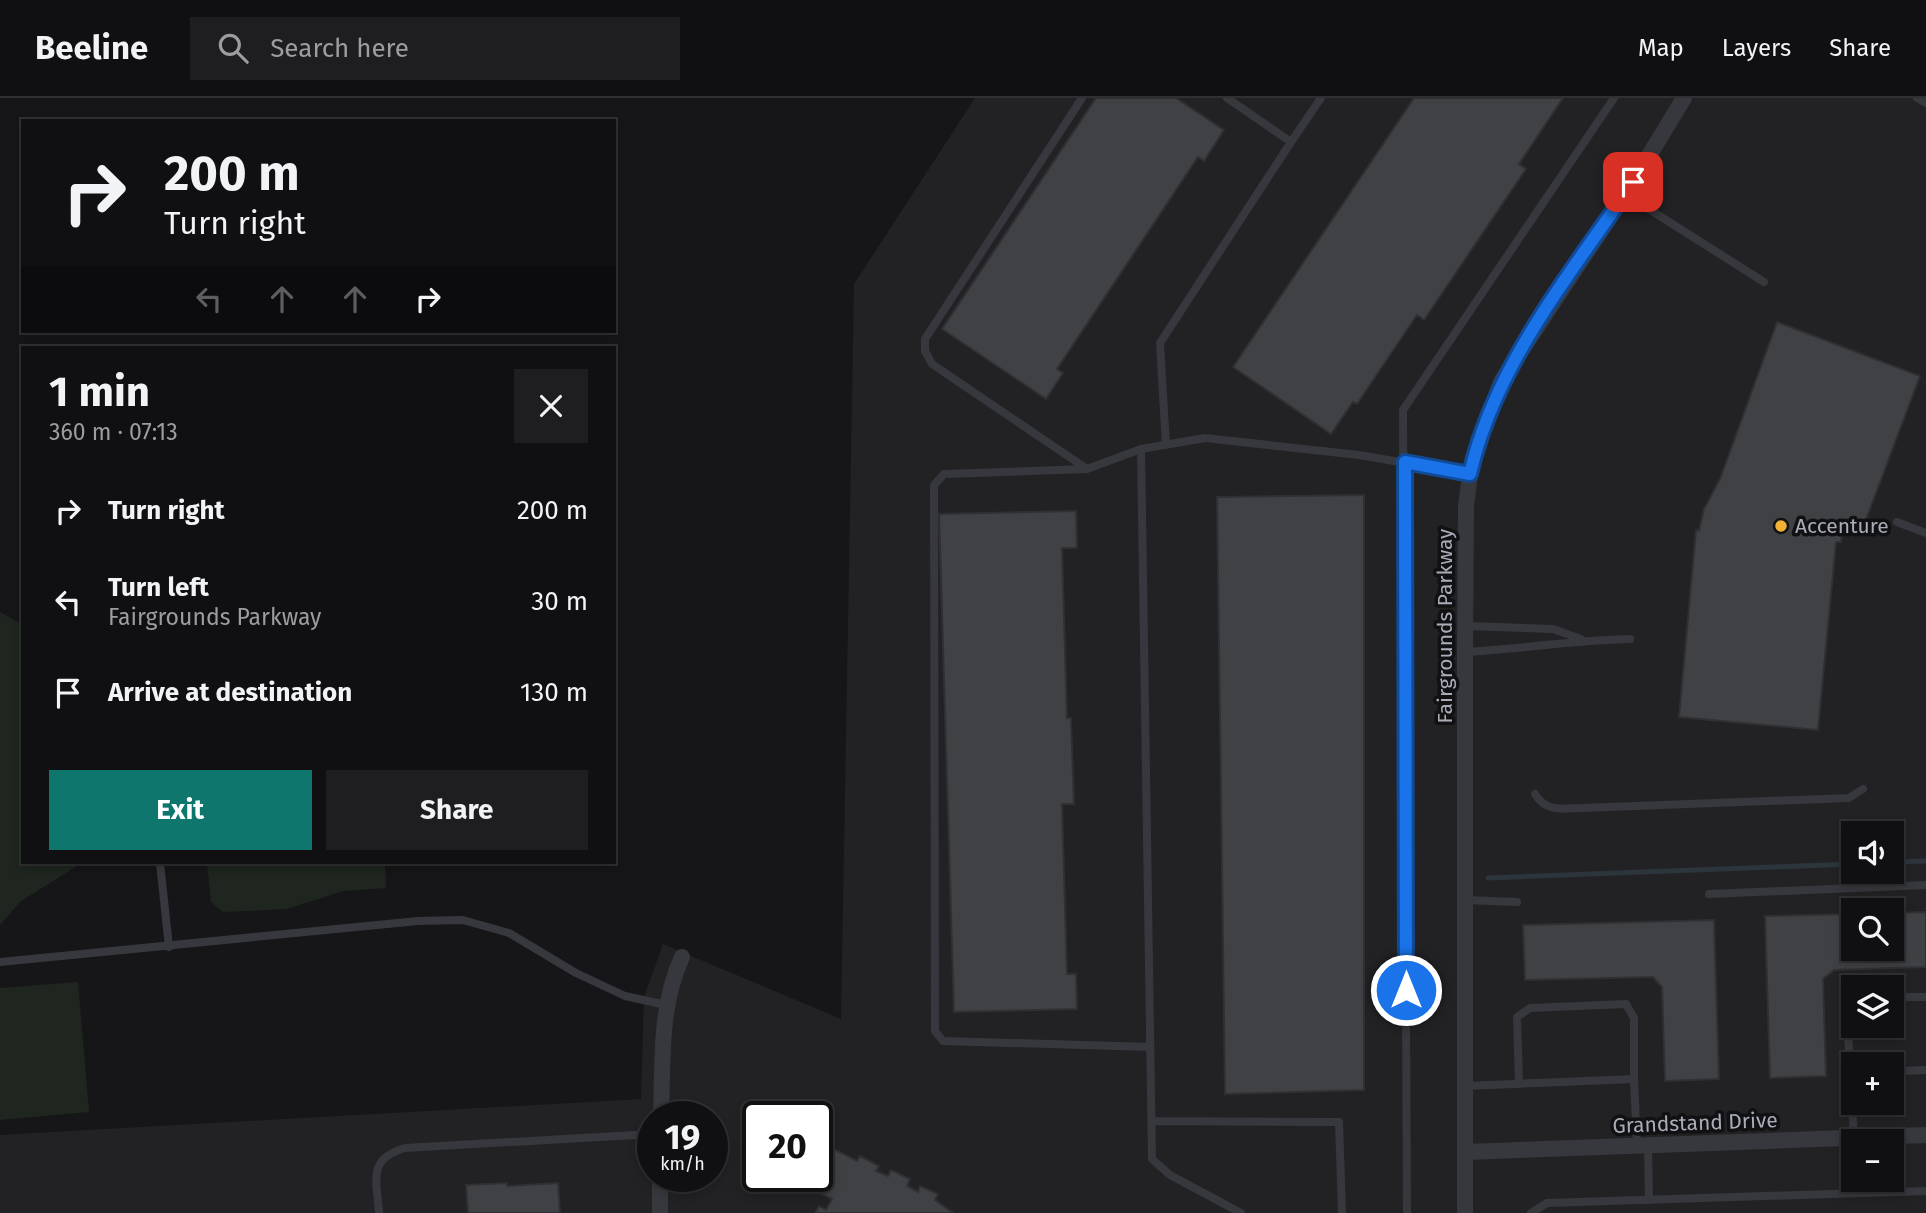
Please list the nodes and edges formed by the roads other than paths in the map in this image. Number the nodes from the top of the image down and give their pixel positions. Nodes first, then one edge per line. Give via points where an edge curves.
1 (1082, 98) edge
2 (1227, 98) edge
3 (1321, 98) edge
4 (1614, 98) edge
5 (1684, 98) edge
6 (1917, 98) edge
7 (1926, 103) edge
8 (1291, 142) junction
9 (1625, 194) junction
10 (1764, 282) dead end
11 (1167, 445) junction
12 (1141, 449) junction
13 (1405, 462) junction
14 (1087, 469) junction
15 (1470, 474) junction
16 (1897, 522) dead end
17 (1926, 533) edge
18 (1465, 626) junction
19 (1581, 639) junction
20 (1630, 639) dead end
21 (1465, 652) junction
22 (1863, 789) dead end
23 (1535, 794) dead end
24 (160, 864) edge
25 (1926, 885) edge
26 (1709, 894) dead end
27 (1465, 900) junction
28 (1517, 902) dead end
29 (169, 947) junction
30 (682, 957) dead end
31 (0, 962) edge
32 (1904, 997) edge
33 (1926, 997) edge
34 (666, 1005) junction
35 (1150, 1048) junction
36 (1926, 1070) edge
37 (1904, 1071) edge
38 (1634, 1079) junction
39 (1519, 1084) junction
40 (1465, 1086) junction
41 (662, 1101) edge
42 (1152, 1121) junction
43 (637, 1135) edge
44 (1926, 1136) edge
45 (1904, 1137) edge
46 (1841, 1138) edge
47 (1643, 1145) junction
48 (1465, 1152) junction
49 (1926, 1191) edge
50 (660, 1192) edge
51 (1649, 1200) junction
52 (379, 1213) edge
53 (660, 1213) edge
54 (1241, 1213) edge
55 (1342, 1213) edge
56 (1407, 1213) edge
57 (1465, 1213) edge
58 (1531, 1213) edge

1 - 14 lane via 925,338 925,351 932,364
2 - 8 lane
3 - 8 lane
4 - 13 lane via 1403,410
5 - 9 street, Fairgrounds Parkway
6 - 7 lane
8 - 11 lane via 1160,342
9 - 10 lane
9 - 15 street, Fairgrounds Parkway via 1503,380 1481,431
11 - 12 lane
11 - 13 lane via 1205,439
12 - 14 lane
12 - 35 lane
13 - 15 lane
13 - 56 lane
14 - 35 lane via 944,474 934,485 935,1031 943,1041
15 - 18 street, Fairgrounds Parkway
16 - 17 lane
18 - 19 lane via 1553,629
18 - 21 street, Fairgrounds Parkway
19 - 20 lane
19 - 21 lane via 1552,647
21 - 27 street, Fairgrounds Parkway
22 - 23 lane via 1849,798 1583,808 1549,808
24 - 29 lane
25 - 26 lane
27 - 28 lane
27 - 40 street, Fairgrounds Parkway
29 - 31 lane
29 - 34 lane via 463,920 509,933 625,996
30 - 34 street
32 - 33 lane
34 - 41 street
35 - 42 lane
36 - 37 lane
38 - 39 lane
38 - 39 lane via 1634,1018 1626,1004 1543,1007 1530,1008 1517,1017
38 - 47 lane
39 - 40 lane
40 - 48 street, Fairgrounds Parkway
42 - 54 lane via 1152,1159 1170,1175
42 - 55 lane via 1339,1122
43 - 52 lane via 405,1148 383,1157 376,1167
44 - 45 street, Grandstand Drive
46 - 47 street, Grandstand Drive
47 - 48 street, Grandstand Drive
47 - 51 lane
48 - 57 street, Fairgrounds Parkway
49 - 51 lane
50 - 53 street
51 - 58 lane via 1546,1203

